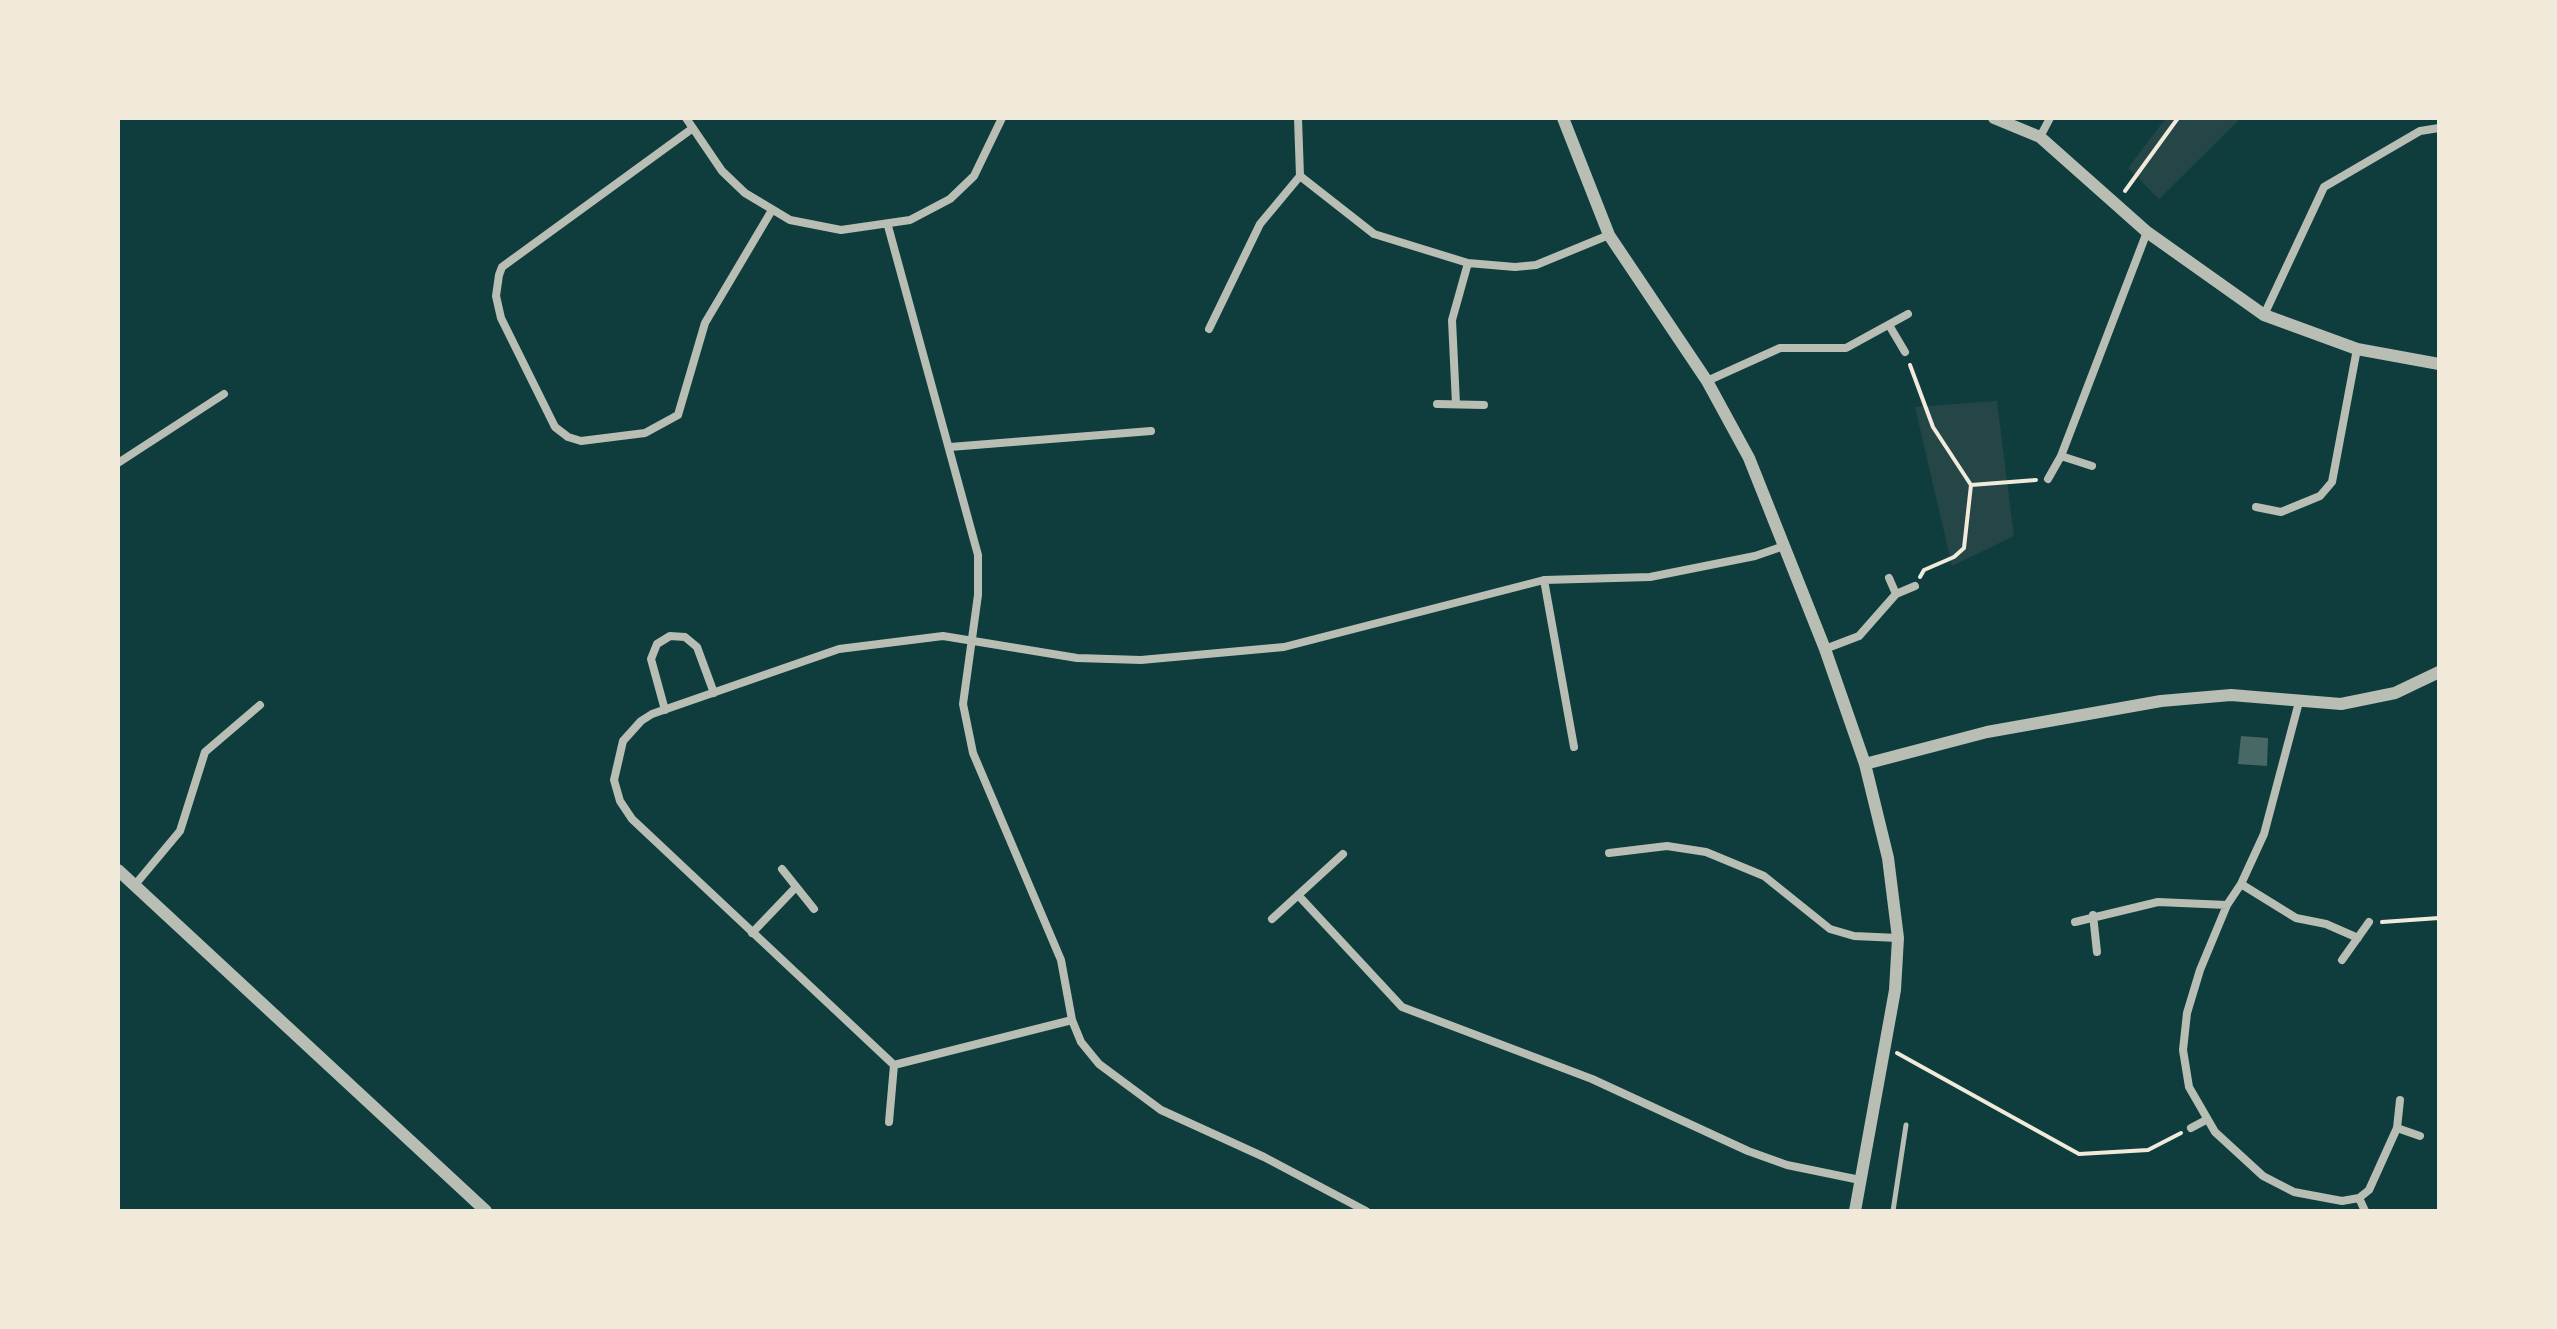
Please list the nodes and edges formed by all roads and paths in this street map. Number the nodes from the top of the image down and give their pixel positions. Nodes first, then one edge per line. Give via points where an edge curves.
1 (686, 118) edge
2 (1002, 118) edge
3 (1298, 118) edge
4 (1563, 118) edge
5 (1994, 118) edge
6 (2050, 118) edge
7 (2178, 118) edge
8 (693, 128) junction
9 (2439, 128) edge
10 (2040, 137) junction
11 (1300, 176) junction
12 (2117, 203) junction
13 (772, 210) junction
14 (888, 226) junction
15 (2147, 232) junction
16 (1609, 235) junction
17 (1468, 263) junction
18 (1908, 314) dead end
19 (2264, 315) junction
20 (1889, 325) junction
21 (1209, 329) dead end
22 (2357, 349) junction
23 (1905, 352) joint
24 (2439, 364) edge
25 (1707, 381) junction
26 (224, 394) dead end
27 (1437, 404) dead end
28 (1456, 404) junction
29 (1484, 405) dead end
30 (1151, 431) dead end
31 (950, 447) junction
32 (2061, 456) junction
33 (118, 463) edge
34 (2092, 466) dead end
35 (2048, 479) joint
36 (1971, 485) junction
37 (2256, 507) dead end
38 (1784, 546) junction
39 (1889, 578) dead end
40 (1544, 580) junction
41 (1915, 586) joint
42 (1896, 594) junction
43 (971, 638) junction
44 (1825, 649) junction
45 (2439, 672) edge
46 (714, 693) junction
47 (2299, 702) junction
48 (260, 705) dead end
49 (665, 710) junction
50 (1574, 747) dead end
51 (1865, 764) junction
52 (1609, 853) dead end
53 (1343, 854) dead end
54 (782, 869) dead end
55 (118, 870) edge
56 (2241, 884) junction
57 (134, 886) junction
58 (796, 887) junction
59 (1298, 895) junction
60 (2227, 905) junction
61 (814, 909) dead end
62 (2093, 915) junction
63 (2439, 918) edge
64 (1272, 919) dead end
65 (2075, 922) dead end
66 (2369, 922) joint
67 (752, 933) junction
68 (1898, 938) junction
69 (2358, 938) junction
70 (2097, 952) dead end
71 (2342, 960) dead end
72 (1072, 1020) junction
73 (1884, 1046) junction
74 (894, 1065) junction
75 (2400, 1100) dead end
76 (2206, 1120) junction
77 (889, 1122) dead end
78 (1906, 1125) dead end
79 (2191, 1128) joint
80 (2397, 1128) junction
81 (2420, 1136) dead end
82 (1860, 1180) junction
83 (2359, 1198) junction
84 (486, 1211) edge
85 (1366, 1211) edge
86 (1855, 1211) edge
87 (1893, 1211) edge
88 (2365, 1211) edge

1 - 8 street
2 - 14 street via 965,187 931,211
3 - 11 street
4 - 16 street
5 - 10 street
6 - 10 street
7 - 12 path
8 - 13 street via 731,181
8 - 13 street via 502,267 496,296 501,318 555,427 581,441 645,433 678,415 705,323
9 - 19 street via 2420,131 2324,187
10 - 12 street
11 - 17 street via 1374,234
11 - 21 street via 1260,224
12 - 15 street
13 - 14 street via 823,228
14 - 31 street
15 - 19 street
15 - 32 street
16 - 17 street via 1536,265
16 - 25 street
17 - 28 street via 1452,320
18 - 20 street
19 - 22 street
20 - 23 street
20 - 25 street via 1846,348 1767,352
22 - 24 street
22 - 37 street via 2332,482 2320,496 2281,512
23 - 36 path via 1933,427
25 - 38 street via 1749,458
26 - 33 street
27 - 28 street
28 - 29 street
30 - 31 street
31 - 43 street via 978,555
32 - 34 street
32 - 35 street
35 - 36 path
36 - 41 path via 1964,548 1924,570
38 - 40 street via 1650,577
38 - 44 street
39 - 42 street
40 - 43 street via 1284,647 1141,660 1077,658
40 - 50 street
41 - 42 street
42 - 44 street via 1859,636
43 - 46 street via 943,636 839,649
43 - 72 street via 963,704 973,753 1061,960
44 - 51 street
45 - 47 street via 2377,698 2341,704
46 - 49 street
46 - 49 street via 697,647 685,637 670,636 657,644 651,659
47 - 51 street via 2231,695 2161,701 1987,732
47 - 56 street via 2264,834
48 - 57 street via 205,752 180,831
49 - 67 street via 641,721 623,741 615,767 620,801 632,819
51 - 68 street via 1888,858
52 - 68 street via 1667,846 1706,852 1764,876 1830,929
53 - 59 street
54 - 58 street
55 - 57 street
56 - 60 street
56 - 69 street via 2296,918
57 - 84 street
58 - 61 street
58 - 67 street
59 - 64 street
59 - 82 street via 1402,1007 1592,1079 1748,1151
60 - 62 street via 2158,902
60 - 76 street via 2200,970 2184,1031 2189,1087
62 - 65 street
62 - 70 street
63 - 66 path
66 - 69 street
67 - 74 street
68 - 73 street
69 - 71 street
72 - 74 street
72 - 85 street via 1099,1064 1161,1110
73 - 79 path via 2079,1154 2148,1150
73 - 82 street
74 - 77 street
75 - 80 street
76 - 79 street
76 - 83 street via 2278,1185 2326,1200
78 - 87 lane
80 - 81 street
80 - 83 street via 2369,1190
82 - 86 street
83 - 88 street

